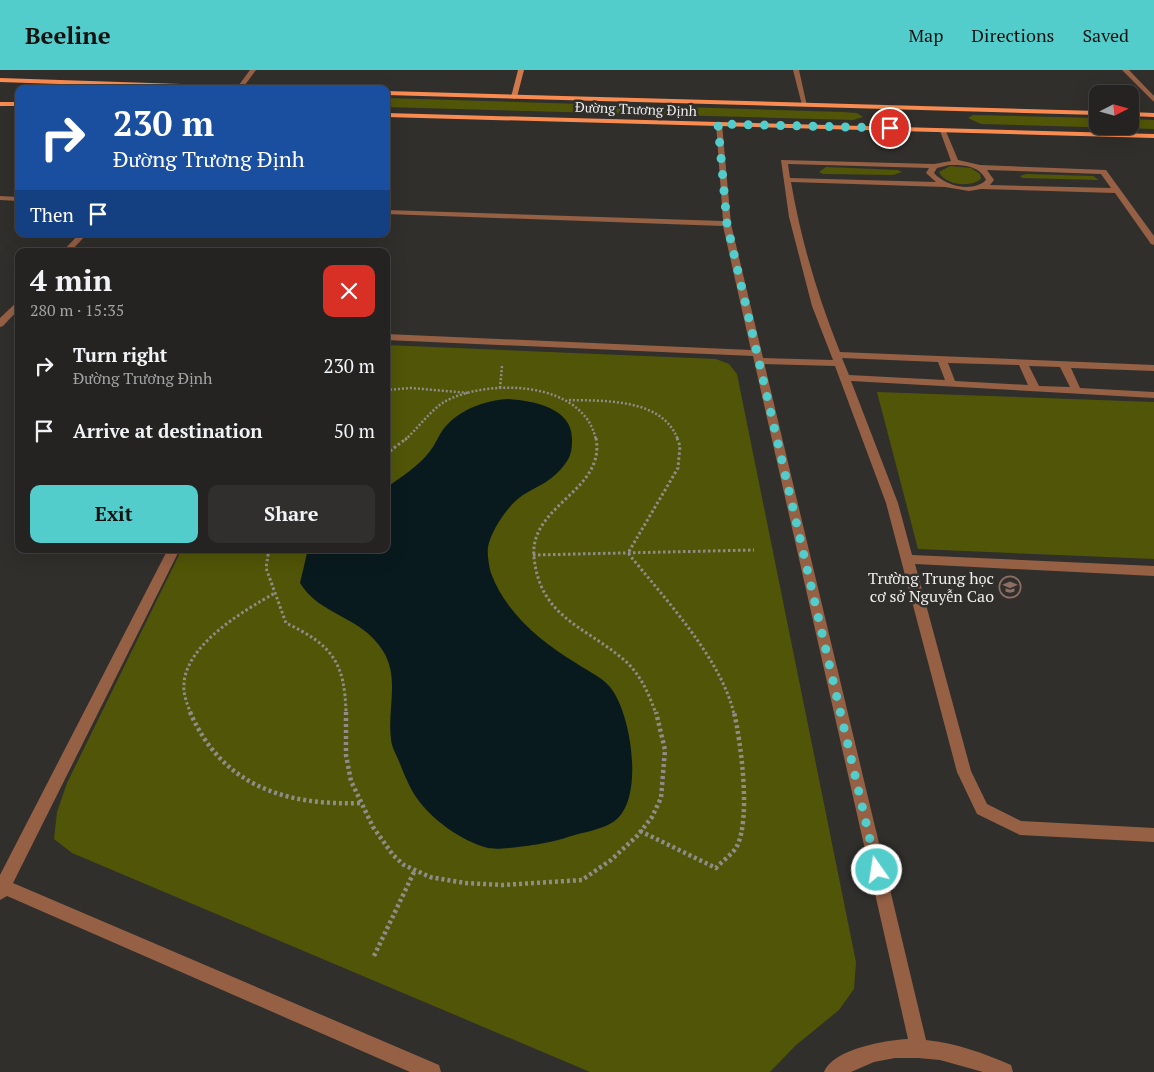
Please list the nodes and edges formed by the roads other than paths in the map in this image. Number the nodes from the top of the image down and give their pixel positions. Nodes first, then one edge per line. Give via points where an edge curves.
1 (254, 70) edge
2 (521, 70) edge
3 (796, 70) edge
4 (1125, 70) edge
5 (0, 80) edge
6 (129, 85) edge
7 (242, 85) edge
8 (390, 92) edge
9 (514, 97) junction
10 (1154, 100) edge
11 (0, 104) edge
12 (15, 104) edge
13 (805, 105) junction
14 (1089, 113) edge
15 (1139, 114) edge
16 (390, 115) edge
17 (1154, 115) edge
18 (925, 118) junction
19 (718, 124) junction
20 (941, 129) junction
21 (1154, 136) edge
22 (955, 162) junction
23 (934, 166) junction
24 (978, 167) junction
25 (787, 180) junction
26 (945, 185) junction
27 (982, 187) junction
28 (1117, 192) junction
29 (0, 198) edge
30 (15, 199) edge
31 (390, 212) edge
32 (727, 224) junction
33 (80, 237) edge
34 (1154, 242) edge
35 (70, 248) edge
36 (15, 307) edge
37 (15, 320) edge
38 (1, 321) edge
39 (390, 337) edge
40 (758, 357) junction
41 (838, 359) junction
42 (942, 359) junction
43 (1022, 362) junction
44 (1064, 364) junction
45 (1154, 368) edge
46 (845, 378) junction
47 (951, 384) junction
48 (1035, 388) junction
49 (1076, 390) junction
50 (1154, 395) edge
51 (172, 553) edge
52 (907, 559) junction
53 (1154, 571) edge
54 (1154, 835) edge
55 (1, 887) edge
56 (918, 1048) junction
57 (432, 1072) edge
58 (833, 1072) edge
59 (1004, 1072) edge

1 - 7 street
2 - 9 street
3 - 13 street
4 - 10 street
5 - 6 main road
8 - 9 main road, Đường Trương Định
9 - 13 main road, Đường Trương Định
11 - 12 main road
13 - 18 main road, Đường Trương Định
14 - 18 main road, Đường Trương Định
15 - 17 main road
16 - 19 main road, Đường Trương Định
18 - 19 main road, Đường Trương Định
18 - 20 main road, Đường Trương Định
19 - 32 street
20 - 21 main road, Đường Trương Định
20 - 22 street
22 - 23 street
22 - 24 street
23 - 25 street via 784,162
23 - 26 street via 931,169 933,177
24 - 27 street via 989,175 990,180
24 - 28 street via 1103,172
25 - 26 street
25 - 41 street via 793,217 817,306
26 - 27 street
27 - 28 street
28 - 34 street
29 - 30 street
31 - 32 street
32 - 40 street
33 - 35 street
36 - 38 street
37 - 38 street
39 - 40 street
40 - 41 street
40 - 56 street
41 - 42 street
41 - 46 street
42 - 43 street
42 - 47 street
43 - 44 street
43 - 48 street
44 - 45 street
44 - 49 street
46 - 47 street
46 - 52 street via 892,503
47 - 48 street
48 - 49 street
49 - 50 street
51 - 55 street
52 - 53 street
52 - 54 street via 964,772 982,809 1020,828
55 - 57 street
56 - 58 street via 891,1049 864,1056
56 - 59 street via 968,1056

